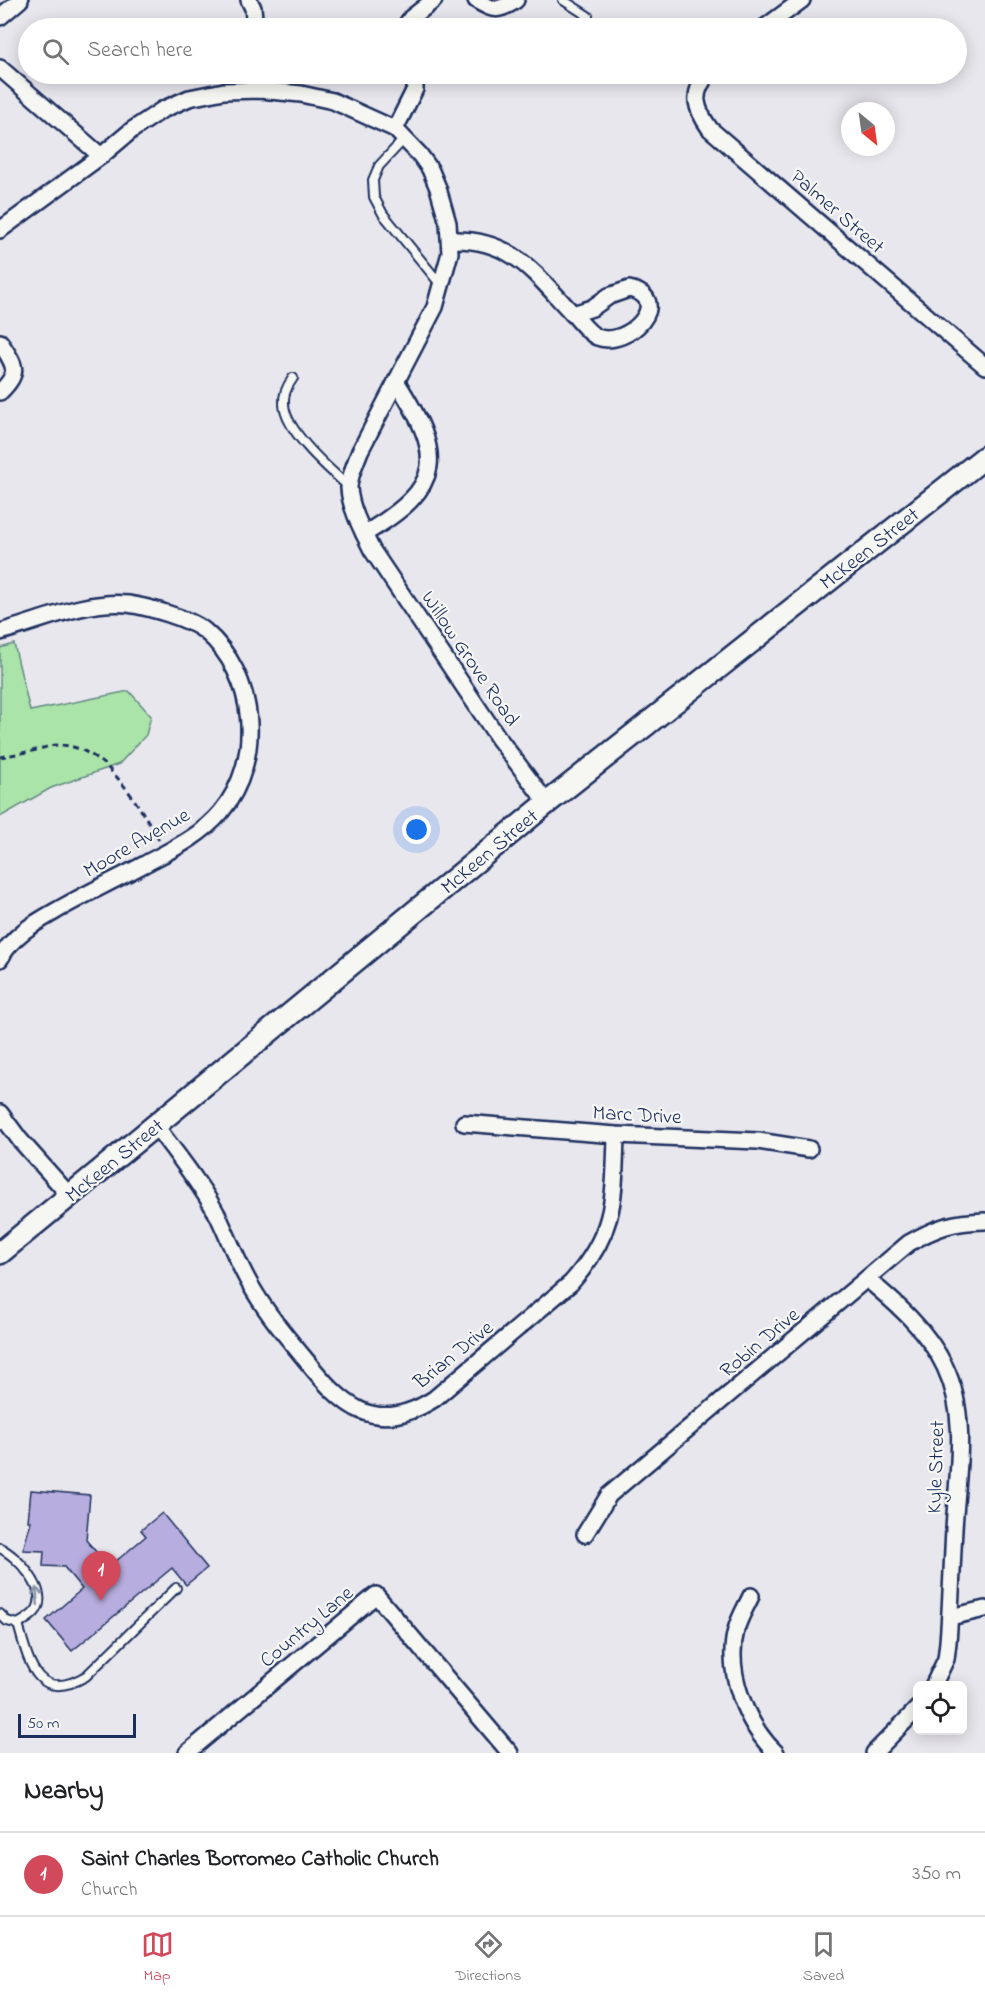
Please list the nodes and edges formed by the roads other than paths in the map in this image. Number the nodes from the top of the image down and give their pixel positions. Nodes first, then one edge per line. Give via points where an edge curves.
1 (20, 0) edge
2 (434, 0) edge
3 (477, 0) edge
4 (516, 0) edge
5 (563, 0) edge
6 (802, 0) edge
7 (588, 16) dead end
8 (0, 17) edge
9 (411, 18) edge
10 (778, 18) edge
11 (0, 68) edge
12 (18, 84) edge
13 (18, 84) edge
14 (259, 84) edge
15 (415, 84) edge
16 (702, 84) edge
17 (260, 90) junction
18 (400, 134) junction
19 (100, 156) junction
20 (0, 230) edge
21 (451, 240) junction
22 (442, 286) junction
23 (573, 314) junction
24 (0, 342) edge
25 (985, 366) edge
26 (292, 378) dead end
27 (396, 381) junction
28 (0, 392) edge
29 (985, 457) edge
30 (349, 487) junction
31 (364, 534) junction
32 (0, 632) edge
33 (547, 803) junction
34 (0, 959) edge
35 (0, 1113) edge
36 (464, 1123) dead end
37 (156, 1126) junction
38 (616, 1135) junction
39 (809, 1149) dead end
40 (70, 1196) junction
41 (985, 1221) edge
42 (0, 1253) edge
43 (867, 1279) junction
44 (585, 1534) dead end
45 (0, 1548) edge
46 (176, 1588) dead end
47 (751, 1596) dead end
48 (985, 1609) edge
49 (0, 1614) edge
50 (950, 1617) junction
51 (18, 1624) junction
52 (935, 1681) edge
53 (913, 1713) edge
54 (187, 1753) edge
55 (510, 1753) edge
56 (776, 1753) edge
57 (874, 1753) edge

1 - 8 street
2 - 9 street
3 - 4 street via 490,9 503,8
5 - 7 lane
6 - 10 street
11 - 13 street
12 - 19 street
14 - 17 street
15 - 18 street
16 - 25 street, Palmer Street via 697,92 699,113 711,129
17 - 18 street via 333,101
17 - 19 street via 224,91 189,98 162,110
18 - 21 street via 434,178
18 - 22 lane via 373,180 374,197
19 - 20 street
21 - 22 street
21 - 23 street via 472,239 505,250
22 - 27 street
23 - 23 street via 629,289 645,299 649,310 625,335 612,339 595,336
24 - 28 street via 14,370 13,380
26 - 30 lane via 284,397 287,417 309,448
27 - 30 street via 360,451
27 - 31 street via 422,426 431,463 418,492
29 - 33 street, McKeen Street
30 - 31 street, Willow Grove Road
31 - 33 street, Willow Grove Road via 499,739
32 - 34 street, Moore Avenue via 98,606 125,604 157,610 203,629 219,645 231,662 249,717 248,753 238,784 222,811 195,836 167,853 31,925
33 - 37 street, McKeen Street
35 - 40 street
36 - 38 street, Marc Drive
37 - 38 street, Brian Drive via 217,1215 249,1284 269,1315 340,1399 383,1416 411,1412 434,1399 571,1283 589,1262 611,1209
37 - 40 street, McKeen Street
38 - 39 street, Marc Drive via 758,1141
40 - 42 street, McKeen Street
41 - 43 street, Robin Drive via 933,1229
43 - 44 street, Robin Drive via 609,1495
43 - 50 street, Kyle Street via 898,1305 934,1348 957,1401 960,1437
51 -> 45 lane via 38,1608 39,1596 22,1565
46 - 51 lane via 86,1676 64,1686 46,1684 38,1677
47 - 56 street via 736,1629 734,1664 750,1718
48 - 50 street
49 - 51 lane via 6,1621
50 - 52 street, Kyle Street via 946,1659
53 - 57 street
54 - 55 street, Country Lane via 376,1595

